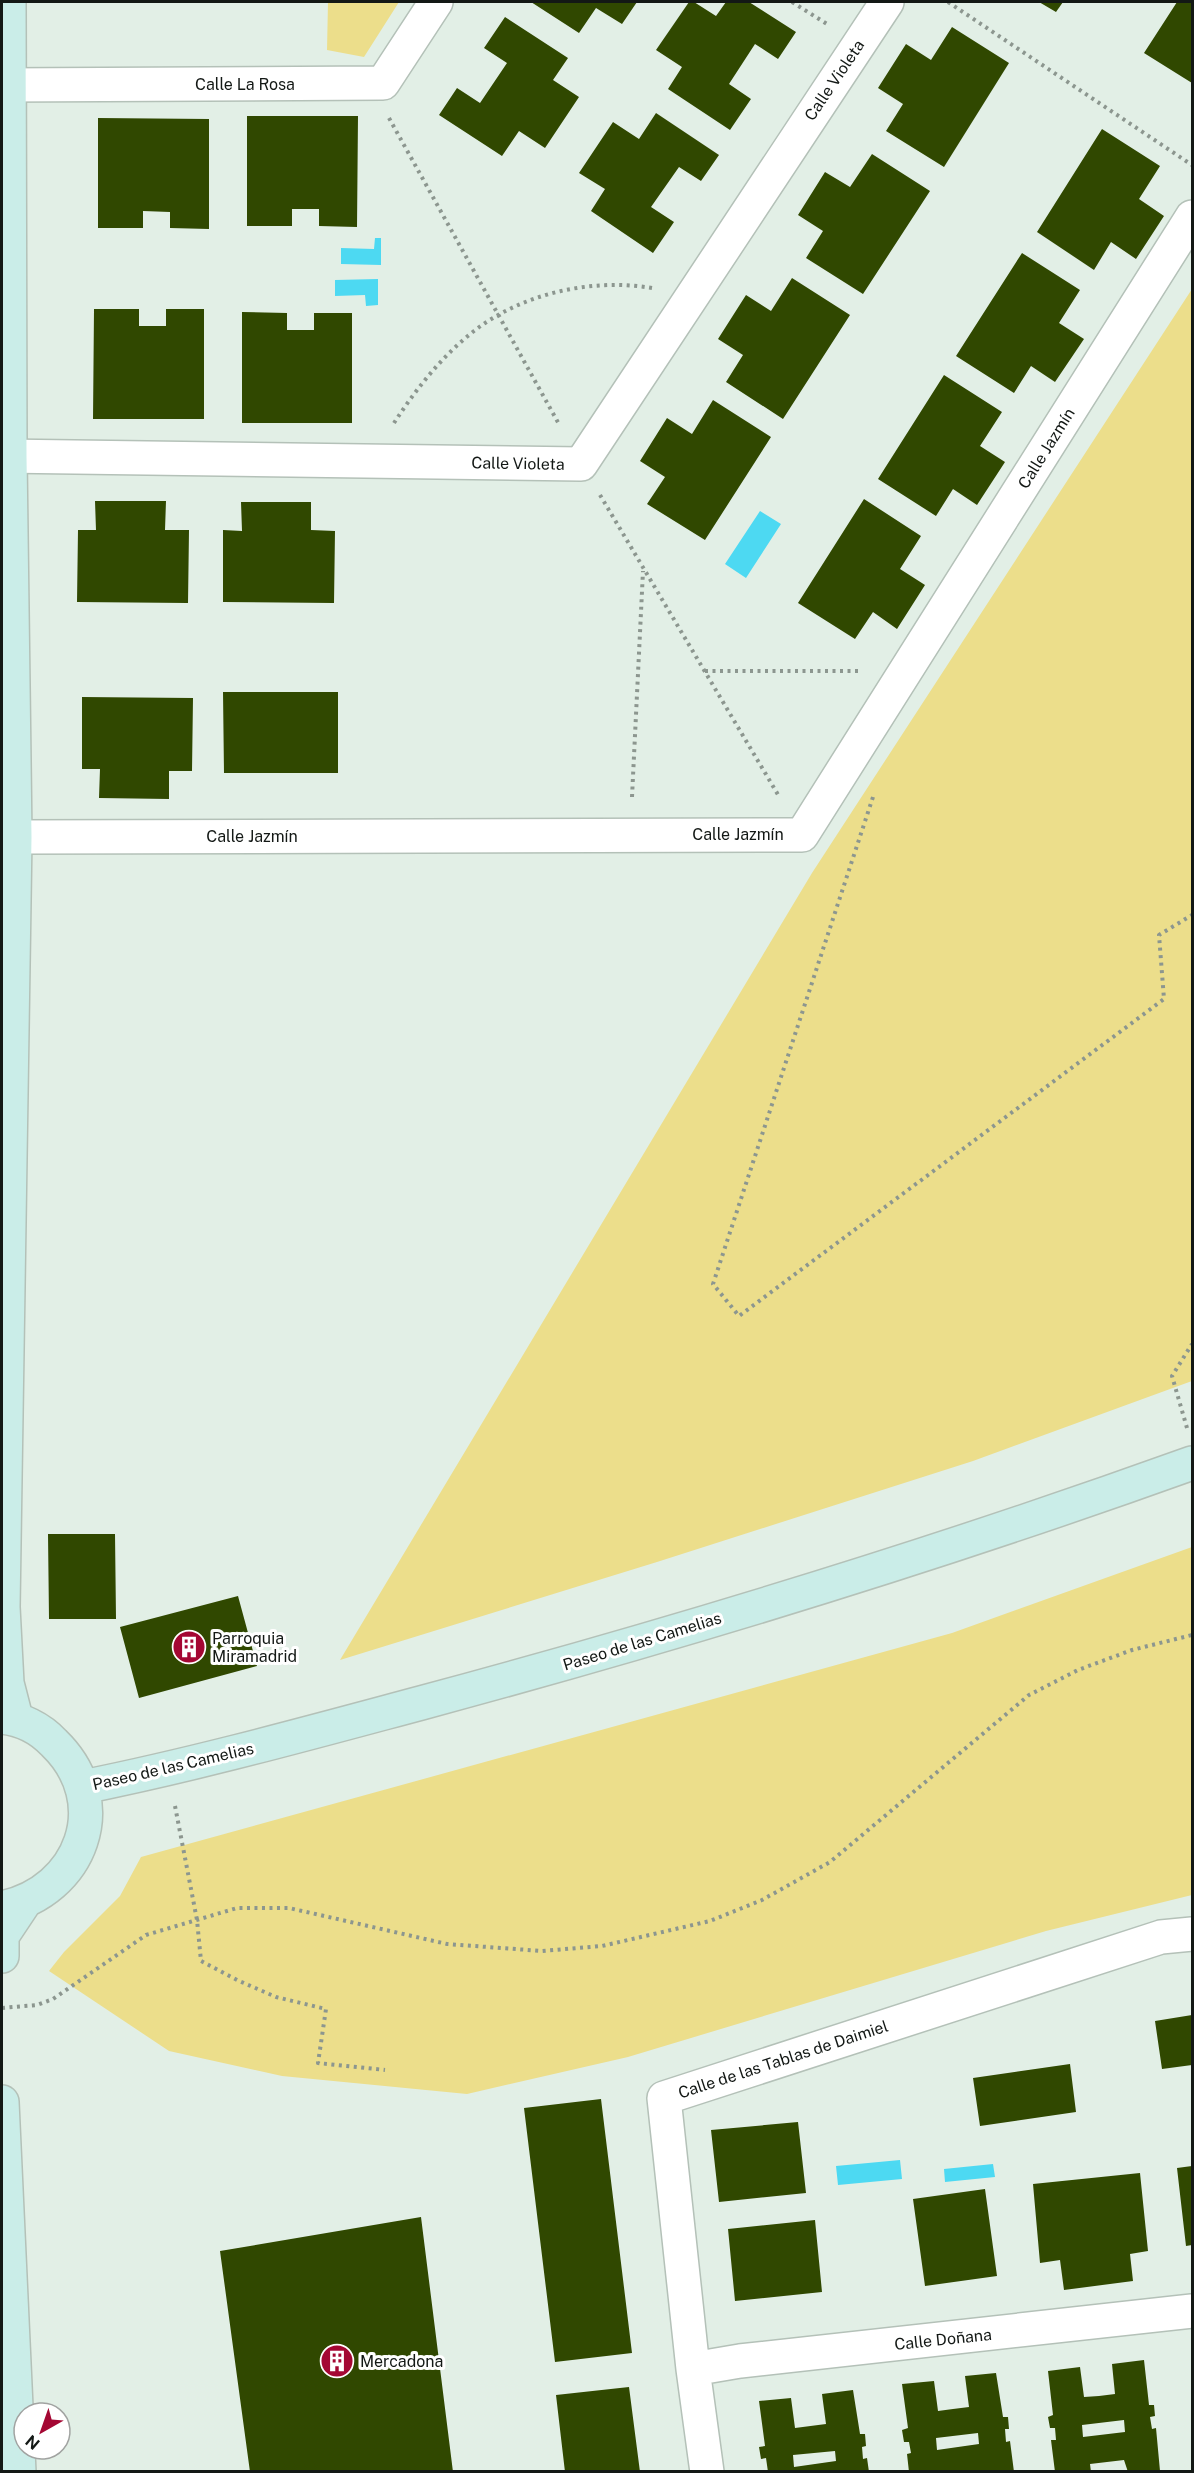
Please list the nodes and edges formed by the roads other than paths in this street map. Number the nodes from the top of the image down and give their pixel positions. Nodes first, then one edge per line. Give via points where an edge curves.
1 (9, 2) edge
2 (436, 2) edge
3 (887, 2) edge
4 (6, 85) edge
5 (1192, 217) edge
6 (6, 456) edge
7 (15, 837) junction
8 (1191, 1450) edge
9 (9, 1718) edge
10 (83, 1787) junction
11 (13, 1905) edge
12 (1192, 1934) edge
13 (2, 1956) edge
14 (2, 2102) edge
15 (1192, 2311) edge
16 (693, 2369) junction
17 (19, 2472) edge
18 (707, 2472) edge

1 - 4 street
2 - 4 street, Calle La Rosa via 383,83
3 - 6 street, Calle Violeta via 581,464
4 - 6 street
5 - 7 street, Calle Jazmín via 802,835
6 - 7 street
7 - 9 street via 3,1607
8 - 10 street, Paseo de las Camelias via 947,1548 573,1662 167,1770
9 - 10 street via 45,1734 69,1757
10 - 11 street via 86,1822 76,1856 54,1884
11 - 13 street via 2,1936
12 - 16 street, Calle de las Tablas de Daimiel via 1161,1937 664,2097
14 - 17 street
15 - 16 street, Calle Doñana
16 - 18 street, Calle de las Tablas de Daimiel

